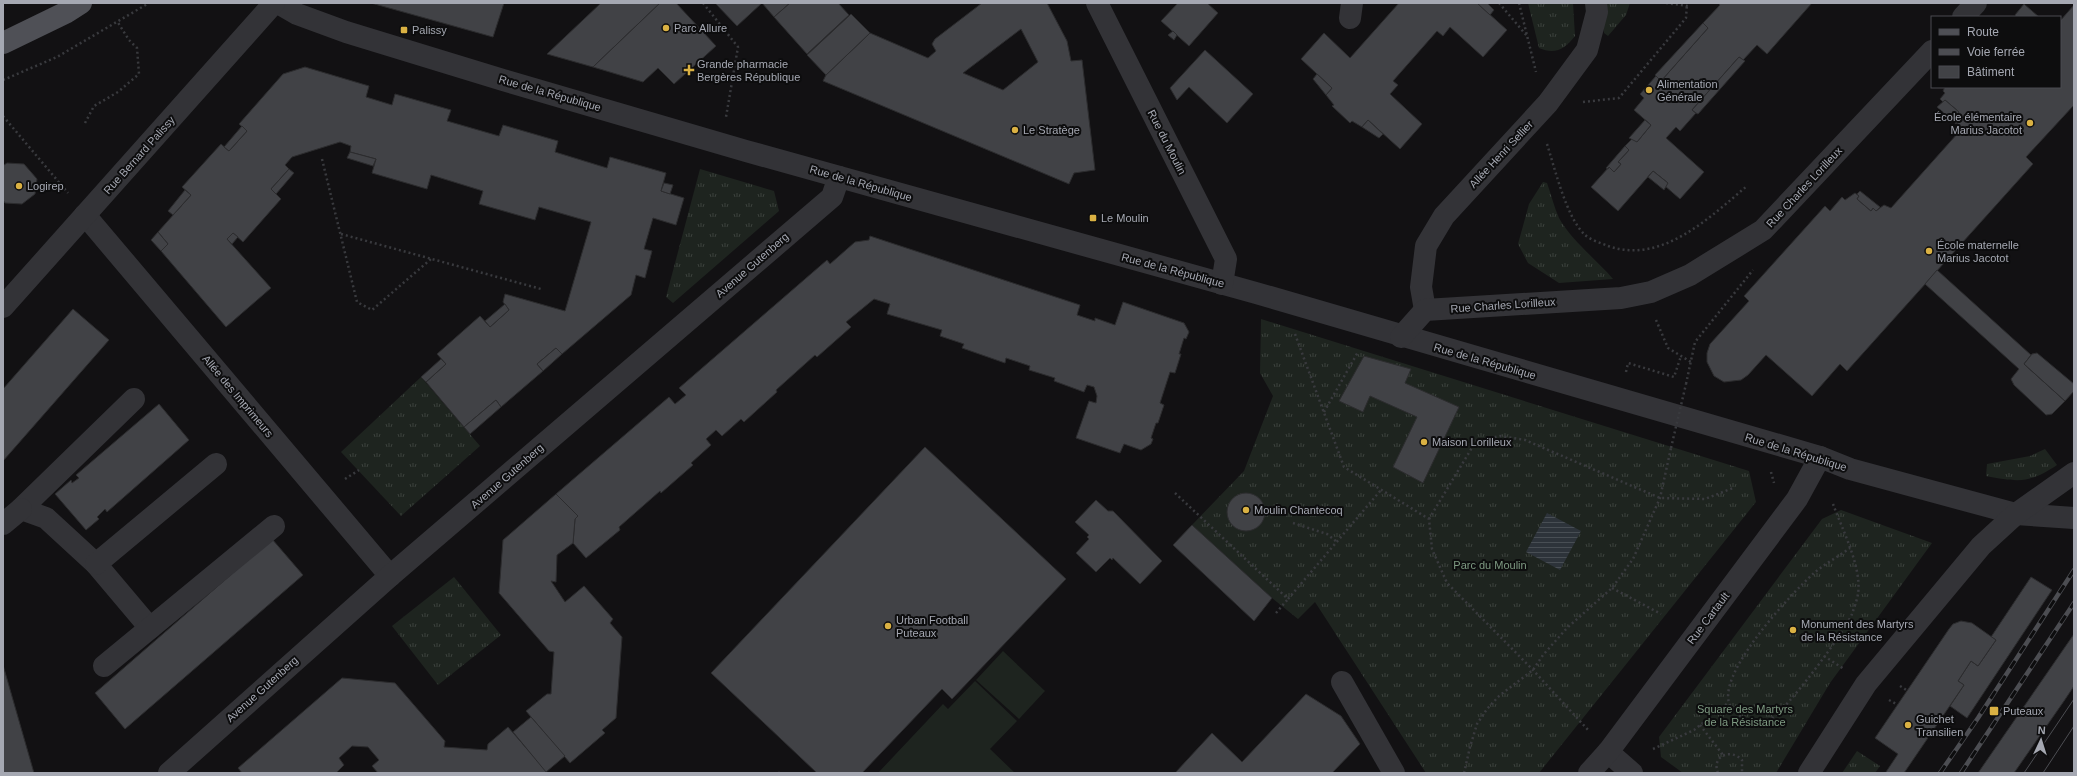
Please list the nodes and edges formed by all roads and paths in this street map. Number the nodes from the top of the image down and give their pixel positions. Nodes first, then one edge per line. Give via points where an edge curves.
1 (81, 3) edge
2 (149, 3) edge
3 (274, 3) edge
4 (278, 3) edge
5 (703, 3) edge
6 (1097, 3) edge
7 (1499, 3) edge
8 (1519, 3) edge
9 (1596, 3) edge
10 (1666, 3) edge
11 (1976, 3) edge
12 (1687, 4) edge
13 (1964, 16) edge
14 (117, 21) junction
15 (1527, 36) junction
16 (3, 43) edge
17 (1931, 52) edge
18 (1536, 73) dead end
19 (3, 80) edge
20 (1542, 109) junction
21 (3, 116) edge
22 (85, 122) dead end
23 (726, 122) dead end
24 (322, 159) dead end
25 (839, 177) junction
26 (1747, 186) dead end
27 (85, 216) junction
28 (1764, 230) junction
29 (340, 234) junction
30 (431, 259) junction
31 (1222, 284) junction
32 (541, 289) dead end
33 (1650, 292) junction
34 (3, 307) edge
35 (1425, 310) junction
36 (1294, 331) dead end
37 (1400, 337) junction
38 (1359, 350) dead end
39 (1681, 356) junction
40 (1691, 362) junction
41 (134, 399) dead end
42 (1618, 399) junction
43 (1324, 412) junction
44 (1820, 457) junction
45 (216, 464) dead end
46 (1770, 469) dead end
47 (2074, 473) edge
48 (1733, 488) dead end
49 (1776, 489) dead end
50 (1381, 490) junction
51 (1174, 493) dead end
52 (1660, 498) junction
53 (1832, 504) dead end
54 (21, 509) junction
55 (2016, 514) junction
56 (2074, 518) edge
57 (1429, 519) junction
58 (3, 524) edge
59 (1293, 524) dead end
60 (274, 526) dead end
61 (1337, 542) junction
62 (1850, 548) junction
63 (96, 564) junction
64 (390, 576) junction
65 (1612, 588) junction
66 (1288, 599) junction
67 (1276, 613) dead end
68 (1661, 614) dead end
69 (150, 628) junction
70 (1824, 656) junction
71 (104, 666) dead end
72 (1843, 669) dead end
73 (1533, 670) junction
74 (1342, 682) dead end
75 (1728, 703) junction
76 (1700, 725) junction
77 (1653, 749) dead end
78 (1608, 752) junction
79 (1722, 755) junction
80 (168, 773) edge
81 (1394, 773) edge
82 (1464, 773) edge
83 (1589, 773) edge
84 (1632, 773) edge
85 (1718, 773) edge
86 (1742, 773) edge
87 (1809, 773) edge

1 - 16 main road
2 - 14 path
3 - 27 street, Rue Bernard Palissy
4 - 25 street, Rue de la République via 297,14 346,32
5 - 23 path via 738,47
6 - 31 street, Rue du Moulin via 1226,259
7 - 15 path
8 - 15 path
9 - 20 street, Allée Henri Sellier via 1597,12 1587,50
10 - 12 path
11 - 13 street
12 - 20 path via 1686,18 1619,98
14 - 19 path via 57,57
14 - 22 path via 137,48 139,74 118,92 94,106
15 - 18 path
17 - 28 street, Rue Charles Lorilleux
20 - 26 path via 1572,218 1584,235 1615,249 1635,250 1660,246 1681,237 1713,215
20 - 35 street, Allée Henri Sellier via 1444,216 1426,246 1422,287
21 - 27 path via 66,189
24 - 29 path
25 - 31 street, Rue de la République
25 - 64 street, Avenue Gutenberg via 832,196
27 - 34 street, Rue Bernard Palissy
27 - 64 street, Allée des Imprimeurs
28 - 33 street, Rue Charles Lorilleux via 1690,274
28 - 40 path via 1757,266 1695,342
29 - 30 path
29 - 30 path via 357,302 372,310
30 - 32 path
31 - 37 street, Rue de la République
33 - 35 street, Rue Charles Lorilleux via 1621,298
33 - 39 path via 1656,320 1668,348
35 - 37 street
36 - 43 path
37 - 42 street, Rue de la République
38 - 43 path
39 - 40 path
39 - 42 path via 1674,377 1628,363
40 - 52 path, bridge
41 - 54 street
42 - 44 street, Rue de la République
43 - 50 path via 1344,467
44 - 55 street, Rue de la République via 1850,469
44 - 78 street, Rue Cartault via 1797,499
45 - 63 street
46 - 49 path
47 - 55 street
48 - 52 path via 1705,499
50 - 57 path
50 - 61 path
51 - 66 path
52 - 57 path via 1525,440 1500,436 1476,441
52 - 65 path via 1633,560
53 - 62 path
54 - 58 street
54 - 63 street via 46,518
55 - 56 street, Rue de la République
55 - 87 street via 1981,546 1866,684
57 - 73 path via 1432,549 1447,582
59 - 61 path via 1327,534
60 - 69 street
61 - 66 path
62 - 70 path via 1857,575 1858,593 1852,615
62 - 75 path via 1813,574 1754,640 1740,660 1730,686
63 - 69 street
64 - 80 street, Avenue Gutenberg
65 - 68 path
65 - 73 path via 1567,628 1542,655
66 - 67 path
69 - 71 street
70 - 72 path
70 - 75 path via 1782,709 1770,719 1756,722 1737,715
73 - 78 path
73 - 82 path via 1499,696 1487,709 1477,724
74 - 81 street
75 - 76 path
76 - 77 path
76 - 79 path
78 - 83 street, Rue Cartault
78 - 84 street
79 - 85 path via 1717,762
79 - 86 path via 1731,753 1739,757 1744,765

